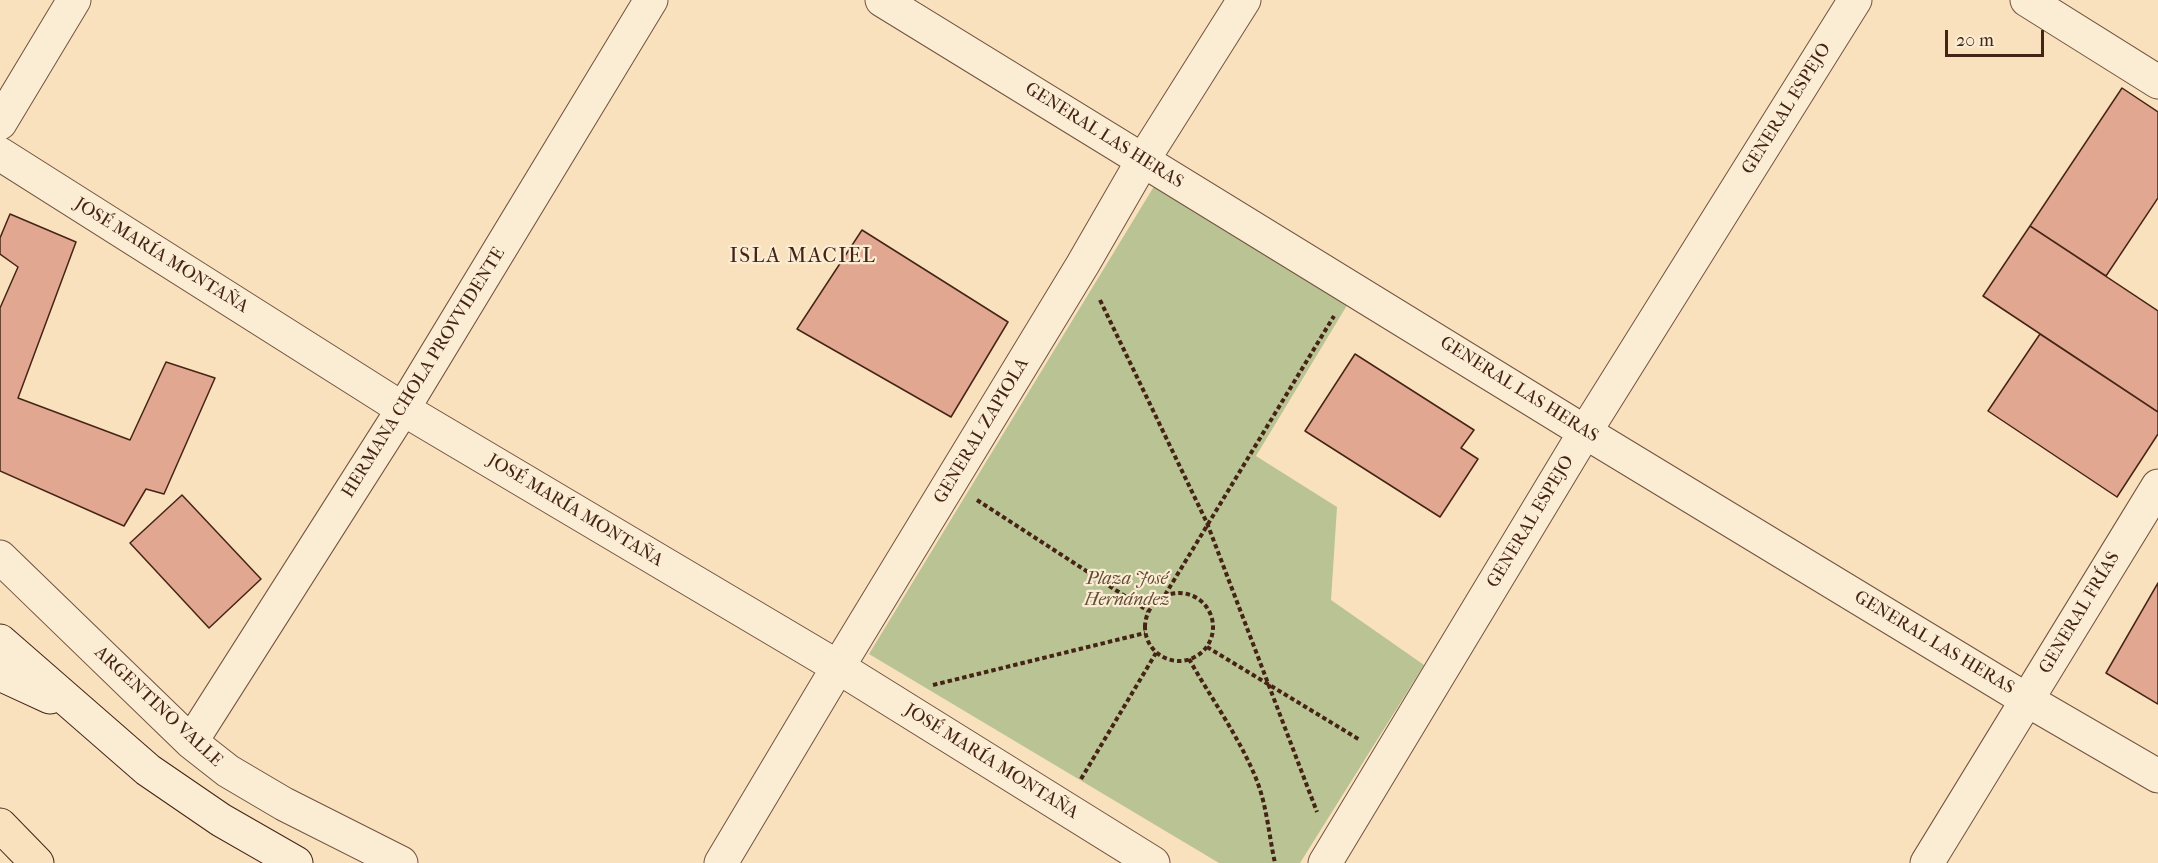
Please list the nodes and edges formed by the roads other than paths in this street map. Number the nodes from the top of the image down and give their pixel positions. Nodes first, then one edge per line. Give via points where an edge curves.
1 (74, 0) edge
2 (651, 0) edge
3 (882, 0) edge
4 (1244, 0) edge
5 (1855, 0) edge
6 (2027, 0) edge
7 (2158, 82) edge
8 (0, 123) edge
9 (0, 154) edge
10 (1143, 160) junction
11 (404, 409) junction
12 (1585, 432) junction
13 (2158, 486) edge
14 (0, 557) edge
15 (3, 632) edge
16 (838, 667) junction
17 (0, 674) edge
18 (38, 684) junction
19 (2027, 700) junction
20 (191, 742) junction
21 (2158, 776) edge
22 (0, 825) edge
23 (1328, 858) edge
24 (37, 863) edge
25 (296, 863) edge
26 (401, 863) edge
27 (721, 863) edge
28 (1153, 863) edge
29 (1927, 863) edge

1 - 8 street
2 - 11 street, HERMANA CHOLA PROVVIDENTE
3 - 10 street, GENERAL LAS HERAS
4 - 10 street, GENERAL ZAPIOLA
5 - 12 street, GENERAL ESPEJO
6 - 7 street
9 - 11 street, JOSÉ MARÍA MONTAÑA
10 - 12 street, GENERAL LAS HERAS
10 - 16 street, GENERAL ZAPIOLA
11 - 16 street, JOSÉ MARÍA MONTAÑA
11 - 20 street, HERMANA CHOLA PROVVIDENTE
12 - 19 street, GENERAL LAS HERAS
12 - 23 street, GENERAL ESPEJO
13 - 19 street, GENERAL FRÍAS
14 - 20 street, ARGENTINO VALLE
15 - 18 street
16 - 27 street, GENERAL ZAPIOLA
16 - 28 street, JOSÉ MARÍA MONTAÑA
17 - 18 street
18 - 25 street via 74,706 187,798
19 - 21 street, GENERAL LAS HERAS
19 - 29 street, GENERAL FRÍAS
20 - 26 street, ARGENTINO VALLE via 228,771 284,804
22 - 24 highway

